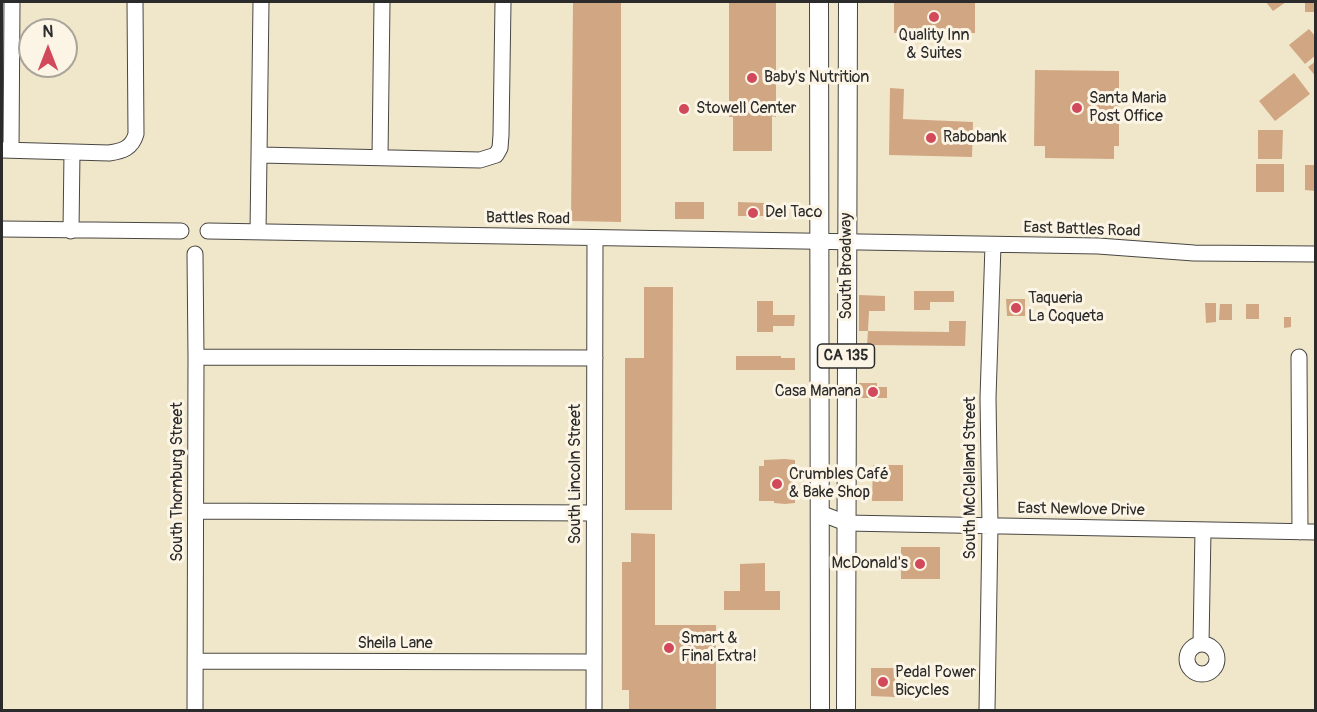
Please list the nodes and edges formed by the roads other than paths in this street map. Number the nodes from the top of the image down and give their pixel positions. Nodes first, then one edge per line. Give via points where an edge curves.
1 (12, 2) edge
2 (135, 2) edge
3 (261, 2) edge
4 (381, 2) edge
5 (503, 2) edge
6 (819, 2) edge
7 (848, 2) edge
8 (6, 150) edge
9 (72, 152) junction
10 (260, 155) junction
11 (380, 157) junction
12 (2, 229) edge
13 (71, 231) junction
14 (181, 231) dead end
15 (208, 231) dead end
16 (258, 232) junction
17 (595, 239) junction
18 (819, 243) junction
19 (847, 243) junction
20 (993, 245) junction
21 (195, 254) dead end
22 (1316, 254) edge
23 (196, 357) junction
24 (1299, 357) dead end
25 (595, 358) junction
26 (196, 511) junction
27 (593, 513) junction
28 (820, 513) junction
29 (846, 523) junction
30 (990, 526) junction
31 (1203, 530) junction
32 (1308, 532) edge
33 (820, 533) junction
34 (1201, 644) dead end
35 (195, 662) junction
36 (594, 662) junction
37 (195, 711) edge
38 (594, 711) edge
39 (820, 711) edge
40 (846, 711) edge
41 (987, 711) edge

1 - 8 street
2 - 9 street via 134,141 121,152
3 - 10 street
4 - 11 street
5 - 11 street via 501,135 496,155 480,160
6 - 18 main road, South Broadway / CA 135
7 - 19 main road, South Broadway / CA 135
8 - 9 street
9 - 13 street
10 - 11 street
10 - 16 street
12 - 13 street
13 - 14 street
15 - 16 street, Battles Road
16 - 17 street, Battles Road
17 - 18 street, Battles Road
17 - 25 street, South Lincoln Street
18 - 19 street, Battles Road
18 - 28 main road, South Broadway / CA 135
19 - 20 street, East Battles Road
19 - 29 main road, South Broadway / CA 135
20 - 22 street, East Battles Road
20 - 30 street, South McClelland Street via 988,398
21 - 23 street, South Thornburg Street
23 - 25 street
23 - 26 street, South Thornburg Street
24 - 32 street
25 - 27 street, South Lincoln Street
26 - 27 street
26 - 35 street, South Thornburg Street
27 - 36 street, South Lincoln Street
28 - 29 street, East Newlove Drive
28 - 33 main road, South Broadway / CA 135
29 - 30 street, East Newlove Drive
29 - 33 street, East Newlove Drive
29 - 40 main road, South Broadway / CA 135
30 - 31 street, East Newlove Drive
30 - 41 street, South McClelland Street
31 - 32 street, East Newlove Drive
31 - 34 street
33 - 39 main road, South Broadway / CA 135
35 - 36 street, Sheila Lane
35 - 37 street, South Thornburg Street
36 - 38 street, South Lincoln Street

